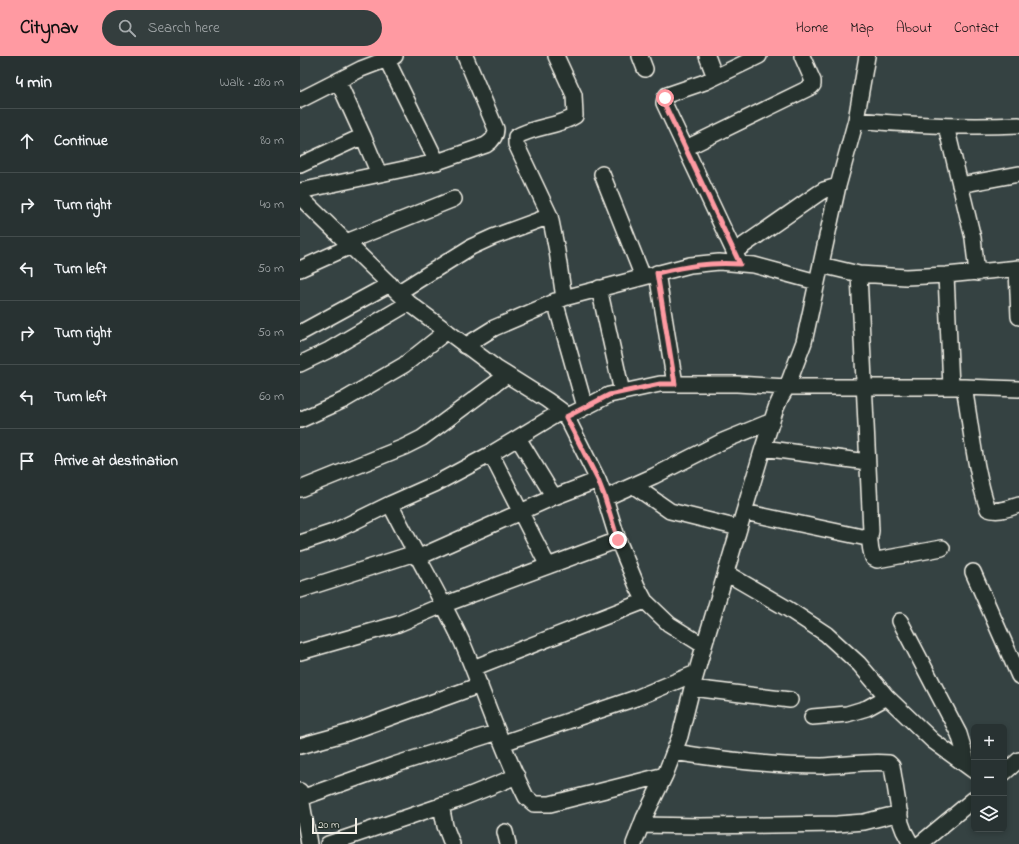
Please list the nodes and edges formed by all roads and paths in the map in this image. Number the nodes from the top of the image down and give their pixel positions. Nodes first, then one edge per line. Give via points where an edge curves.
1 (465, 56) edge
2 (556, 56) edge
3 (707, 56) edge
4 (802, 56) edge
5 (867, 56) edge
6 (754, 57) edge
7 (391, 58) edge
8 (715, 77) junction
9 (338, 81) junction
10 (300, 100) edge
11 (856, 120) junction
12 (1019, 125) edge
13 (946, 126) junction
14 (363, 136) junction
15 (686, 148) junction
16 (437, 162) junction
17 (300, 165) edge
18 (379, 174) junction
19 (602, 174) dead end
20 (1019, 174) edge
21 (960, 185) junction
22 (838, 186) junction
23 (300, 191) edge
24 (300, 197) edge
25 (454, 199) dead end
26 (550, 216) junction
27 (348, 244) junction
28 (737, 258) junction
29 (821, 265) junction
30 (300, 269) edge
31 (1018, 269) edge
32 (976, 273) junction
33 (859, 274) junction
34 (650, 275) junction
35 (946, 275) junction
36 (817, 282) junction
37 (599, 288) junction
38 (399, 293) junction
39 (559, 299) junction
40 (1019, 317) edge
41 (447, 331) junction
42 (300, 333) edge
43 (465, 346) junction
44 (300, 364) edge
45 (507, 375) junction
46 (675, 384) junction
47 (864, 386) junction
48 (788, 387) junction
49 (958, 387) junction
50 (1019, 389) edge
51 (622, 392) junction
52 (585, 407) junction
53 (564, 414) junction
54 (300, 420) edge
55 (772, 421) junction
56 (518, 438) junction
57 (763, 448) junction
58 (491, 454) junction
59 (868, 462) junction
60 (598, 480) junction
61 (634, 486) junction
62 (300, 489) edge
63 (554, 498) junction
64 (605, 498) junction
65 (390, 504) junction
66 (1019, 505) edge
67 (521, 512) junction
68 (744, 512) junction
69 (739, 528) junction
70 (870, 536) junction
71 (618, 540) junction
72 (300, 543) edge
73 (942, 548) dead end
74 (416, 555) junction
75 (548, 566) junction
76 (973, 572) dead end
77 (726, 573) junction
78 (300, 590) edge
79 (645, 601) junction
80 (443, 605) junction
81 (900, 621) dead end
82 (704, 646) junction
83 (300, 652) edge
84 (473, 668) junction
85 (696, 672) junction
86 (1019, 676) edge
87 (480, 685) junction
88 (692, 688) junction
89 (887, 697) junction
90 (790, 700) dead end
91 (812, 717) dead end
92 (500, 737) junction
93 (300, 746) edge
94 (674, 752) junction
95 (1019, 760) edge
96 (971, 766) edge
97 (971, 768) edge
98 (1007, 770) edge
99 (665, 775) junction
100 (517, 776) junction
101 (301, 794) edge
102 (971, 802) edge
103 (441, 806) junction
104 (900, 813) junction
105 (641, 825) junction
106 (309, 844) edge
107 (328, 844) edge
108 (452, 844) edge
109 (634, 844) edge
110 (911, 844) edge
111 (920, 844) edge

1 - 16 street via 496,134 486,145
2 - 26 street via 574,96 575,116 524,132 516,137 516,144
3 - 8 street
4 - 15 street via 813,81 811,87
5 - 11 street
6 - 8 street
7 - 9 street
7 - 16 street
8 - 15 street via 665,98 664,103
9 - 10 street
9 - 14 street
11 - 13 street
11 - 22 street
12 - 13 street
13 - 21 street
14 - 17 street
14 - 18 street
15 - 28 street
16 - 18 street
18 - 23 street
19 - 34 street
20 - 21 street
21 - 32 street via 973,238
22 - 28 street via 819,193
22 - 29 street
24 - 27 street
25 - 27 street
26 - 38 street via 493,236 471,247
26 - 39 street via 557,251
27 - 30 street
27 - 38 street
28 - 34 street via 690,265
28 - 36 street
29 - 33 street
29 - 36 street
31 - 32 street
31 - 40 street
32 - 35 street
33 - 35 street via 906,277
33 - 47 street
34 - 37 street
34 - 46 street
35 - 49 street
36 - 48 street via 804,342
37 - 39 street
37 - 51 street
38 - 41 street
38 - 42 street
38 - 44 street via 329,350
39 - 43 street via 494,328
39 - 52 street
41 - 43 street
41 - 54 street via 404,364 344,400
43 - 45 street
45 - 53 street
45 - 62 street via 422,438
46 - 48 street
46 - 51 street via 660,384
47 - 48 street
47 - 49 street
47 - 59 street
48 - 55 street via 781,396
49 - 50 street
49 - 66 street via 988,509 998,511
51 - 52 street via 609,395
52 - 53 street
53 - 56 street
53 - 60 street
55 - 57 street
55 - 61 street via 722,441
56 - 58 street
56 - 63 street
57 - 59 street
57 - 68 street
58 - 65 street via 435,484
58 - 67 street
59 - 70 street
60 - 63 street
60 - 64 street
61 - 64 street
61 - 69 street via 670,511
63 - 67 street
64 - 71 street
65 - 72 street via 333,532
65 - 74 street
67 - 74 street
67 - 75 street
68 - 69 street
68 - 70 street via 862,537
69 - 77 street
70 - 73 street via 871,552 877,560
71 - 75 street
71 - 79 street
74 - 78 street
74 - 80 street
75 - 80 street
76 - 86 street
77 - 82 street
77 - 89 street via 826,634 859,664
79 - 82 street via 669,624
79 - 84 street
80 - 83 street via 398,624
80 - 84 street
81 - 96 street via 959,734
82 - 85 street
84 - 87 street
85 - 88 street
85 - 92 street via 636,698
87 - 92 street
87 - 93 street via 347,733
88 - 90 street
88 - 94 street
89 - 91 street via 868,708 847,714
89 - 97 street via 933,741
92 - 100 street
92 - 101 street via 394,765
94 - 99 street
94 - 104 street via 774,765 889,763 892,766
95 - 98 street
99 - 100 street via 550,804 534,804 526,797
99 - 105 street
100 - 103 street
101 - 106 street
102 - 111 street
103 - 107 street
103 - 108 street
104 - 105 street via 864,822 837,824
104 - 110 street via 904,831
105 - 109 street

